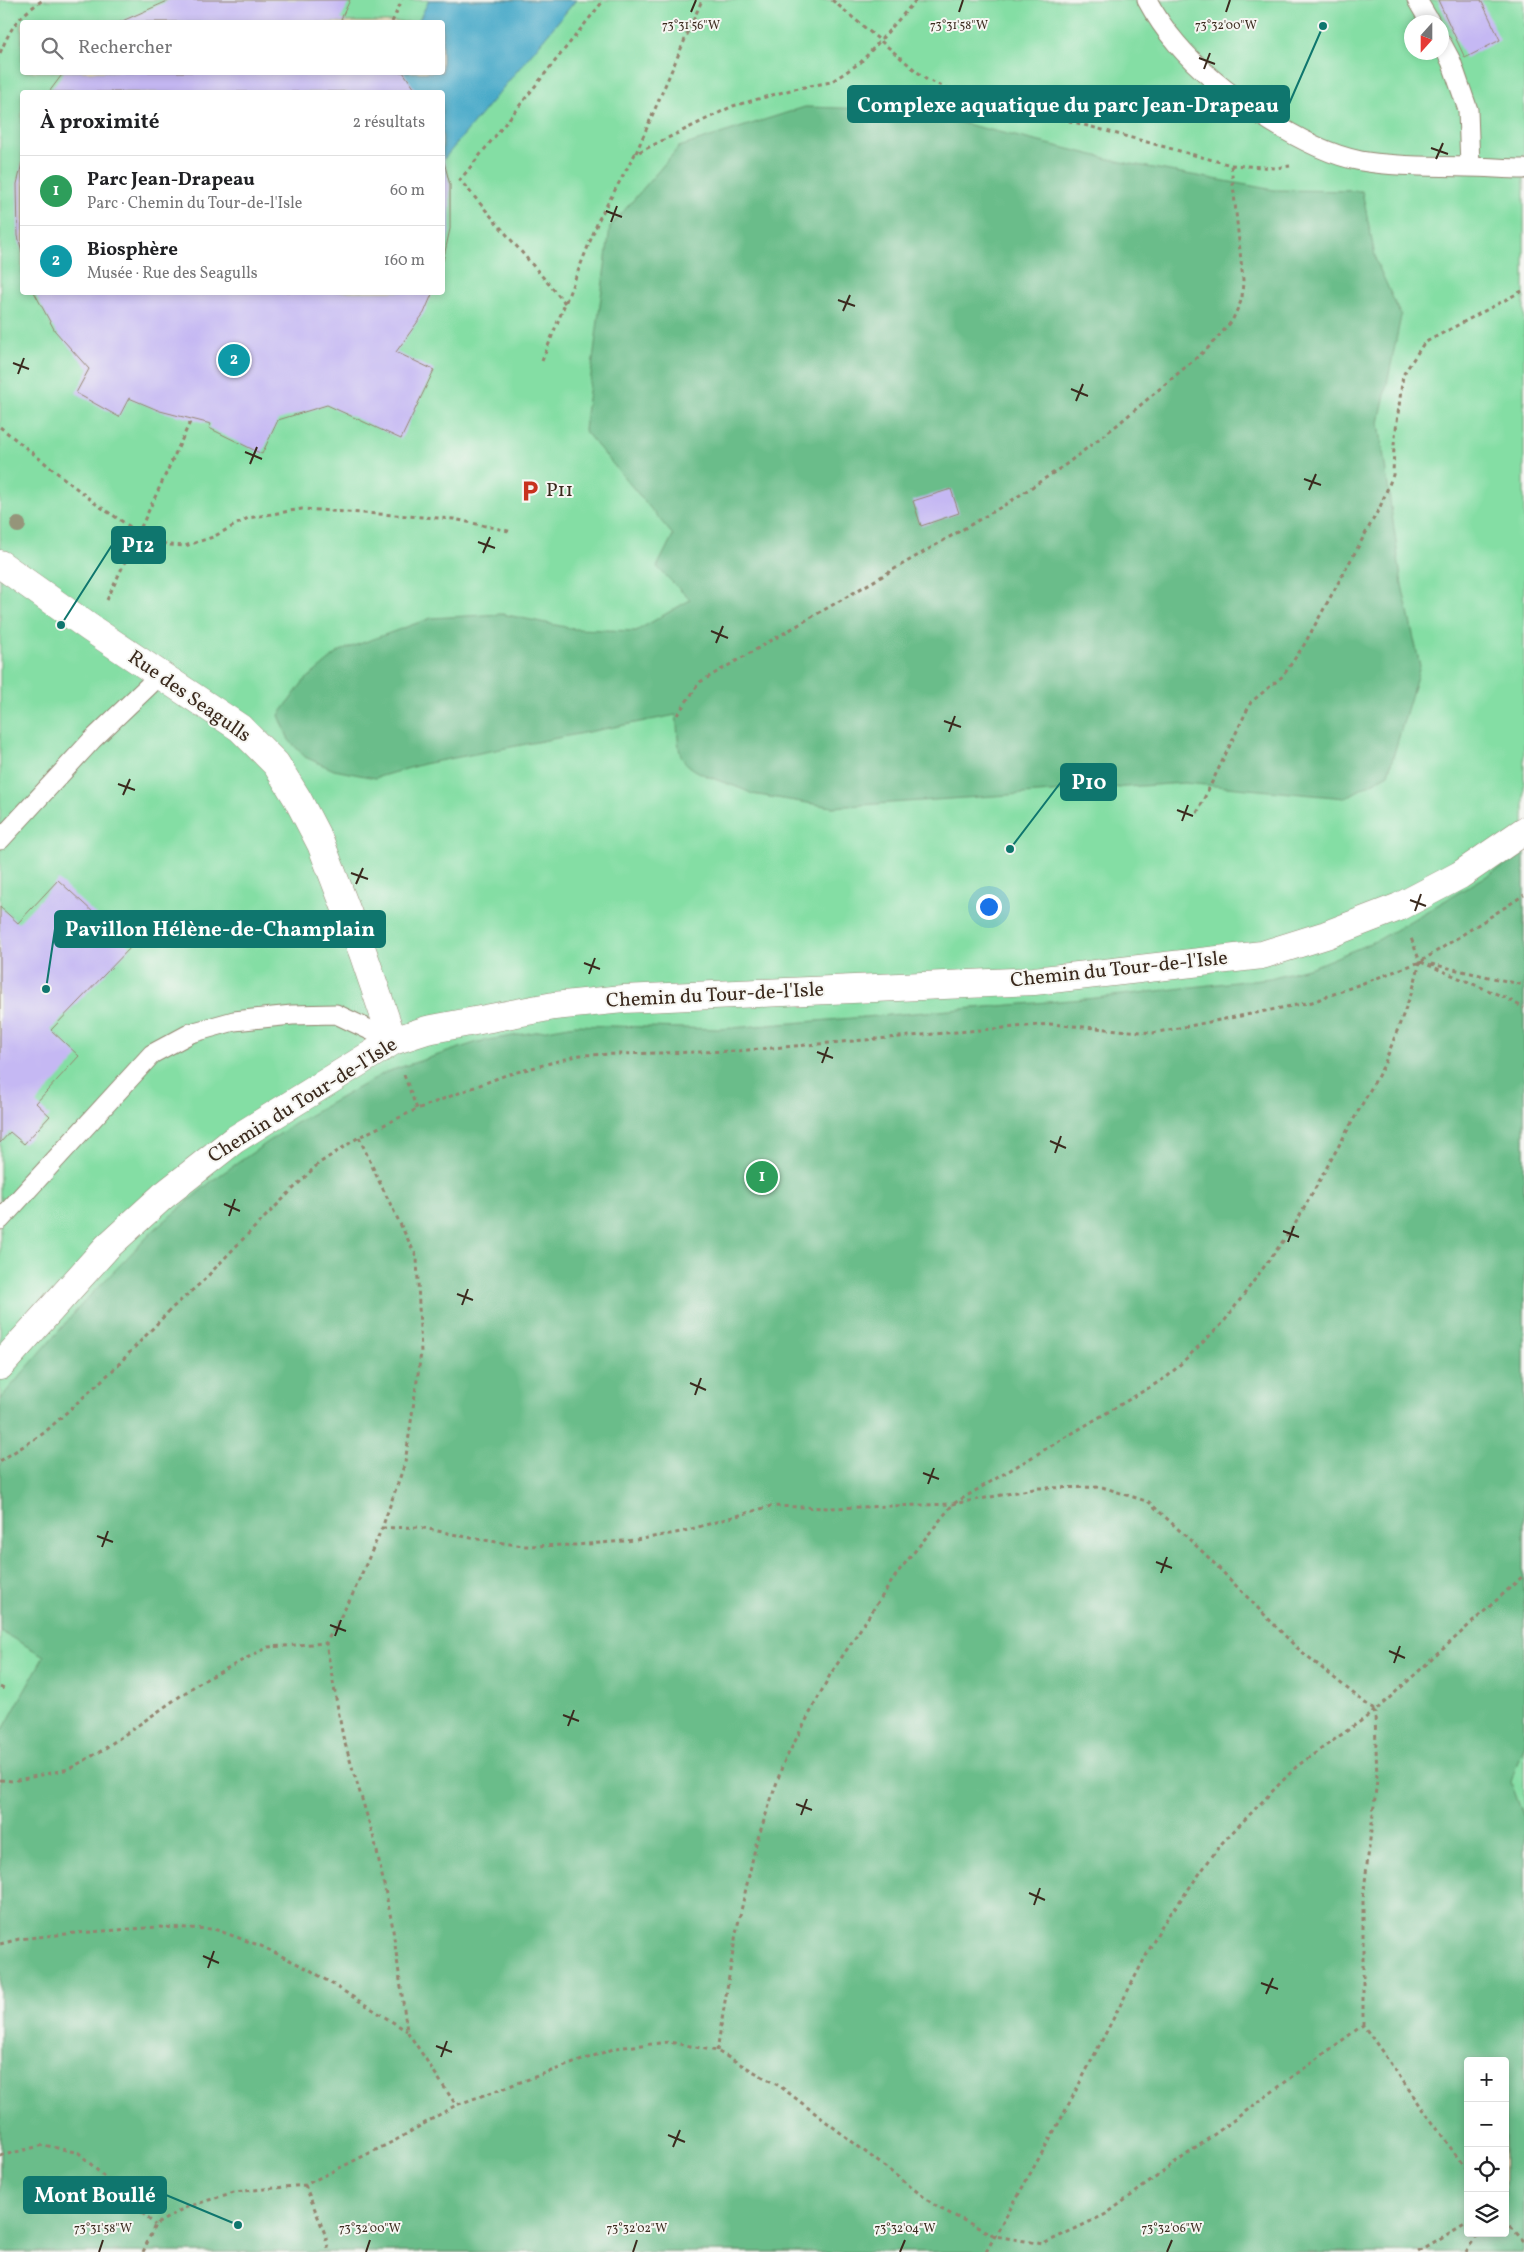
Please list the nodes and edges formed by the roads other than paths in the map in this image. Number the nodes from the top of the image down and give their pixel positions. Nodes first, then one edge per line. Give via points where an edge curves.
1 (1147, 0) edge
2 (1417, 0) edge
3 (1426, 15) edge
4 (1449, 57) edge
5 (1470, 167) junction
6 (1524, 169) edge
7 (0, 564) edge
8 (160, 675) junction
9 (1524, 831) edge
10 (0, 840) edge
11 (393, 1041) junction
12 (0, 1220) edge
13 (0, 1366) edge

1 - 5 lane via 1177,44 1205,72 1251,109 1284,130 1360,161
2 - 3 lane
4 - 5 lane via 1468,110
5 - 6 lane
7 - 8 street, Rue des Seagulls
8 - 10 lane via 92,740
8 - 11 street, Rue des Seagulls via 240,728 276,764 321,844 364,953
9 - 11 street, Chemin du Tour-de-l'Isle via 1460,875 1399,907 1262,955 1034,981 623,999 545,1007 427,1030
11 - 12 lane via 336,1014 234,1021 191,1033 152,1054
11 - 13 street, Chemin du Tour-de-l'Isle via 234,1140 164,1196 107,1248

